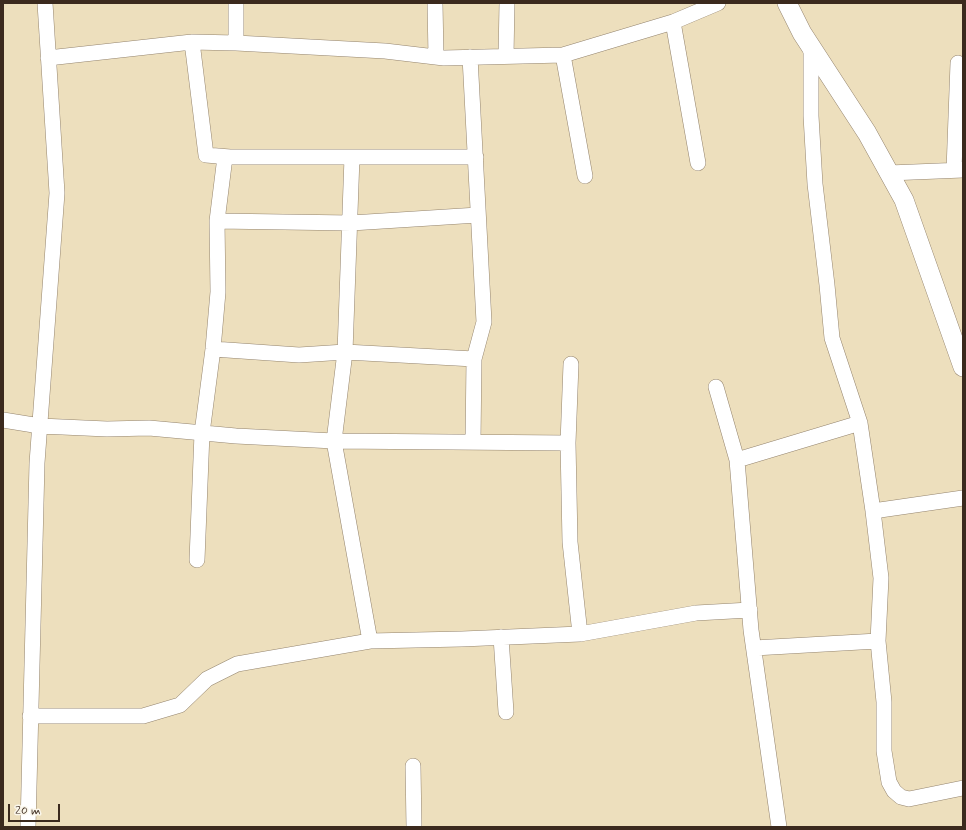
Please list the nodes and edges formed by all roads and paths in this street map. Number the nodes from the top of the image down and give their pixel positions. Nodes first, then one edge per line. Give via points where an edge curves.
1 (45, 3) edge
2 (236, 3) edge
3 (435, 3) edge
4 (507, 3) edge
5 (718, 3) edge
6 (787, 3) edge
7 (673, 22) junction
8 (192, 42) junction
9 (236, 43) junction
10 (811, 46) junction
11 (563, 55) junction
12 (506, 56) junction
13 (436, 57) junction
14 (470, 57) junction
15 (48, 58) junction
16 (958, 63) dead end
17 (230, 157) junction
18 (352, 157) junction
19 (476, 157) junction
20 (698, 163) dead end
21 (958, 170) edge
22 (889, 173) junction
23 (585, 176) dead end
24 (478, 215) junction
25 (217, 221) junction
26 (350, 223) junction
27 (959, 344) edge
28 (213, 349) junction
29 (345, 352) junction
30 (474, 359) junction
31 (571, 364) dead end
32 (963, 367) edge
33 (716, 387) dead end
34 (3, 420) edge
35 (860, 423) junction
36 (40, 426) junction
37 (202, 433) junction
38 (334, 441) junction
39 (473, 442) junction
40 (568, 443) junction
41 (737, 460) junction
42 (963, 498) edge
43 (873, 512) junction
44 (198, 560) dead end
45 (750, 610) junction
46 (580, 634) junction
47 (501, 637) junction
48 (878, 640) junction
49 (370, 641) junction
50 (754, 648) junction
51 (506, 712) dead end
52 (30, 716) junction
53 (413, 766) dead end
54 (963, 788) edge
55 (28, 827) edge
56 (414, 827) edge
57 (779, 827) edge

1 - 15 street
2 - 9 street
3 - 13 street
4 - 12 street
5 - 7 street
6 - 10 street
7 - 11 street
7 - 20 street
8 - 9 street
8 - 15 street
8 - 17 street via 206,155
9 - 13 street via 385,51
10 - 22 street via 867,133
10 - 35 street via 814,184 832,338
11 - 12 street
11 - 23 street
12 - 14 street
13 - 14 street
14 - 19 street
15 - 36 street via 57,193
16 - 21 street
17 - 18 street
17 - 25 street via 225,157
18 - 19 street
18 - 26 street
19 - 24 street
21 - 22 street
22 - 27 street via 904,200
24 - 26 street
24 - 30 street via 484,322
25 - 26 street
25 - 28 street via 218,292
26 - 29 street
27 - 32 street
28 - 29 street via 299,355
28 - 37 street
29 - 30 street
29 - 38 street
30 - 39 street
31 - 40 street
33 - 41 street
34 - 36 street
35 - 41 street
35 - 43 street
36 - 37 street via 149,428
36 - 52 street
37 - 38 street
37 - 44 street
38 - 39 street
38 - 49 street
39 - 40 street
40 - 46 street via 570,542
41 - 45 street
42 - 43 street
43 - 48 street via 881,578
45 - 46 street via 696,613
45 - 50 street
46 - 47 street
47 - 49 street
47 - 51 street
48 - 50 street
48 - 54 street via 884,702 884,752 889,782 894,791 900,797 909,799
49 - 52 street via 237,664 207,679 180,705 143,716
50 - 57 street
52 - 55 street
53 - 56 street

